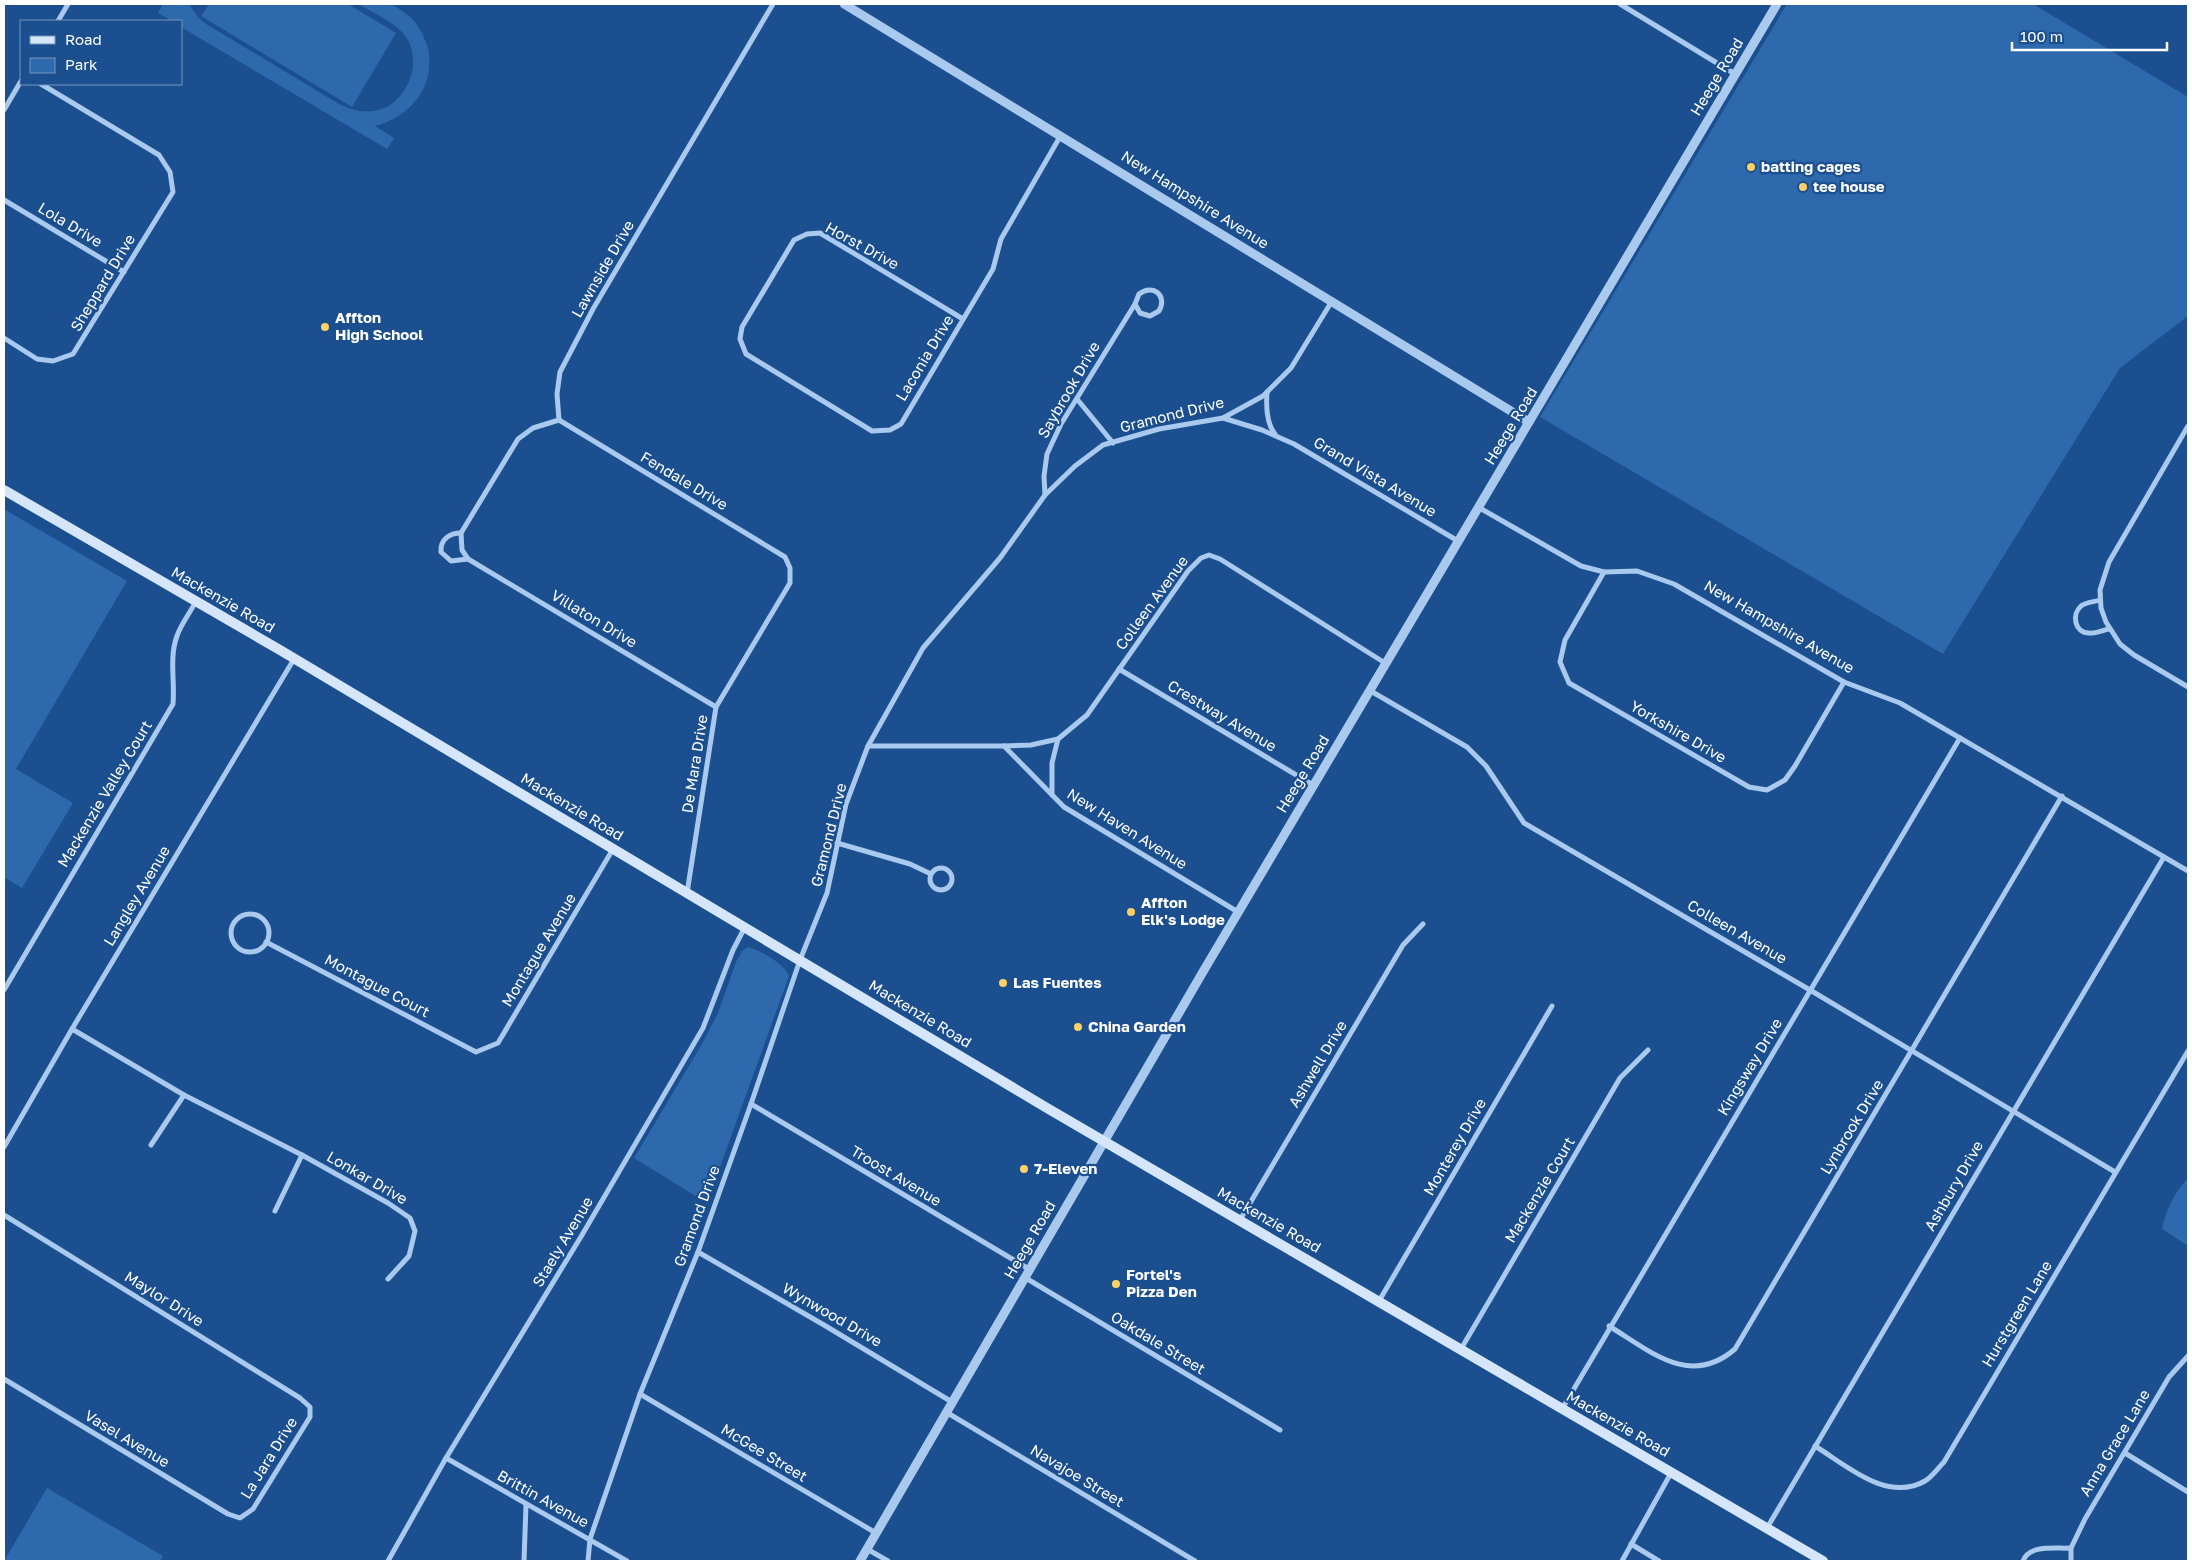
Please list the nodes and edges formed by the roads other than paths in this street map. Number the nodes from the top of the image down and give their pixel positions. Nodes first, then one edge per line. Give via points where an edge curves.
1 (68, 4) edge
2 (774, 4) edge
3 (844, 4) edge
4 (1620, 4) edge
5 (1776, 4) edge
6 (59, 20) edge
7 (1735, 74) junction
8 (20, 83) edge
9 (43, 85) edge
10 (4, 110) edge
11 (1062, 135) junction
12 (4, 200) edge
13 (124, 272) junction
14 (1332, 301) junction
15 (1135, 304) junction
16 (963, 319) junction
17 (4, 338) edge
18 (740, 339) joint
19 (1268, 391) junction
20 (1077, 399) junction
21 (1223, 418) junction
22 (559, 420) junction
23 (1529, 422) junction
24 (2188, 426) edge
25 (1277, 436) junction
26 (1112, 443) junction
27 (4, 490) edge
28 (1045, 495) junction
29 (1478, 506) junction
30 (461, 533) junction
31 (1458, 541) junction
32 (468, 559) junction
33 (790, 568) joint
34 (1604, 572) junction
35 (2100, 600) junction
36 (196, 601) junction
37 (2109, 629) junction
38 (294, 659) junction
39 (1386, 663) junction
40 (1119, 669) junction
41 (1844, 682) junction
42 (2188, 687) edge
43 (1369, 690) junction
44 (716, 707) junction
45 (1960, 738) junction
46 (1058, 739) junction
47 (868, 746) junction
48 (1004, 746) junction
49 (1313, 785) junction
50 (1052, 795) junction
51 (2062, 796) junction
52 (837, 843) junction
53 (613, 849) junction
54 (2164, 857) junction
55 (2188, 871) edge
56 (931, 874) junction
57 (687, 893) junction
58 (1238, 912) junction
59 (1423, 924) dead end
60 (745, 927) junction
61 (266, 942) junction
62 (800, 960) junction
63 (4, 990) edge
64 (1810, 990) junction
65 (1552, 1006) dead end
66 (72, 1029) junction
67 (1648, 1050) dead end
68 (1912, 1050) junction
69 (2188, 1051) edge
70 (476, 1052) joint
71 (184, 1095) junction
72 (751, 1104) junction
73 (2013, 1110) junction
74 (1105, 1141) junction
75 (151, 1145) dead end
76 (4, 1147) edge
77 (302, 1155) junction
78 (2115, 1172) junction
79 (275, 1211) dead end
80 (4, 1215) edge
81 (1240, 1221) junction
82 (698, 1252) junction
83 (1026, 1273) junction
84 (388, 1279) dead end
85 (1379, 1302) junction
86 (1610, 1326) junction
87 (1460, 1349) junction
88 (2188, 1356) edge
89 (4, 1379) edge
90 (640, 1394) junction
91 (952, 1402) junction
92 (310, 1407) joint
93 (1562, 1409) junction
94 (946, 1412) junction
95 (1280, 1430) dead end
96 (1815, 1446) junction
97 (2125, 1453) junction
98 (446, 1458) junction
99 (1672, 1473) junction
100 (2188, 1492) edge
101 (526, 1505) junction
102 (240, 1518) joint
103 (1767, 1528) junction
104 (876, 1533) junction
105 (590, 1539) junction
106 (1631, 1544) junction
107 (2071, 1548) junction
108 (867, 1549) junction
109 (388, 1561) edge
110 (524, 1561) edge
111 (588, 1561) edge
112 (627, 1561) edge
113 (860, 1561) edge
114 (888, 1561) edge
115 (1195, 1561) edge
116 (1622, 1561) edge
117 (1659, 1561) edge
118 (1822, 1561) edge
119 (2023, 1561) edge
120 (2070, 1561) edge

1 - 6 street
2 - 22 street, Lawnside Drive via 593,309 560,372 557,394
3 - 11 street, New Hampshire Avenue
4 - 7 street
5 - 7 street, Heege Road
7 - 23 street, Heege Road
8 - 10 street
9 - 13 street, Sheppard Drive via 159,155 170,172 173,192
11 - 14 street, New Hampshire Avenue
11 - 16 street, Laconia Drive via 1001,239 993,269
12 - 13 street, Lola Drive
13 - 17 street, Sheppard Drive via 73,354 53,361 37,359
14 - 19 street, Gramond Drive via 1291,368
14 - 23 street, New Hampshire Avenue
15 - 15 street, Saybrook Drive via 1140,313 1150,316 1159,312 1163,302 1158,292 1148,289 1139,294
15 - 20 street, Saybrook Drive
16 - 18 street, Horst Drive via 820,233 807,234 794,240 742,327
16 - 18 street, Laconia Drive via 901,424 890,430 872,431 746,354
19 - 21 street, Gramond Drive
19 - 25 street via 1266,407
20 - 26 street
20 - 28 street, Saybrook Drive via 1047,454
21 - 25 street, Grand Vista Avenue
21 - 26 street, Gramond Drive via 1158,429
22 - 30 street via 533,428 518,438
22 - 33 street, Fendale Drive via 785,558
23 - 29 street, Heege Road
24 - 35 street via 2108,562
25 - 31 street, Grand Vista Avenue
26 - 28 street, Gramond Drive via 1103,445 1075,466
27 - 36 main road, Mackenzie Road
28 - 47 street, Gramond Drive via 1000,558 923,648
29 - 31 street, Heege Road
29 - 34 street, New Hampshire Avenue via 1581,566
30 - 32 street, Villaton Drive via 462,550
30 - 32 street via 443,540 440,552 452,560
31 - 39 street, Heege Road
32 - 44 street, Villaton Drive
33 - 44 street, De Mara Drive via 790,583
34 - 41 street, New Hampshire Avenue via 1637,571 1674,584
34 - 41 street, Yorkshire Drive via 1565,640 1560,662 1569,683 1749,787 1767,790 1785,780
35 - 37 street
35 - 37 street via 2079,607 2075,622 2078,628 2091,634
36 - 38 main road, Mackenzie Road
36 - 63 street, Mackenzie Valley Court via 176,638 173,704
37 - 42 street via 2127,650
38 - 53 main road, Mackenzie Road
38 - 66 street, Langley Avenue
39 - 40 street, Colleen Avenue via 1209,555 1199,559 1188,571
39 - 43 street, Heege Road
40 - 46 street, Colleen Avenue via 1087,715
40 - 49 street, Crestway Avenue
41 - 45 street, New Hampshire Avenue via 1900,703
43 - 49 street, Heege Road
43 - 64 street, Colleen Avenue via 1467,747 1486,766 1524,823
44 - 57 street, De Mara Drive
45 - 51 street, New Hampshire Avenue
45 - 64 street, Kingsway Drive
46 - 48 street, Colleen Avenue
46 - 50 street via 1052,763
47 - 48 street
47 - 52 street, Gramond Drive via 846,804
48 - 50 street, New Haven Avenue
49 - 58 street, Heege Road
50 - 58 street, New Haven Avenue via 1064,807
51 - 54 street, New Hampshire Avenue
51 - 68 street, Lynbrook Drive
52 - 56 street via 910,864
52 - 62 street, Gramond Drive via 827,893
53 - 57 main road, Mackenzie Road
53 - 70 street, Montague Avenue via 498,1043
54 - 55 street, New Hampshire Avenue
54 - 73 street, Ashbury Drive
56 - 56 street via 930,882 936,889 944,890 951,884 952,875 946,869 938,868
57 - 60 main road, Mackenzie Road
58 - 74 street, Heege Road
59 - 81 street, Ashwell Drive via 1404,945
60 - 62 main road, Mackenzie Road
60 - 98 street, Staely Avenue via 703,1028
61 - 61 street via 268,927 259,916 245,915 233,924 232,938 241,950 255,951
61 - 70 street, Montague Court
62 - 72 street, Gramond Drive
62 - 74 main road, Mackenzie Road
64 - 68 street, Colleen Avenue
64 - 86 street, Kingsway Drive
65 - 85 street, Monterey Drive
66 - 71 street, Lonkar Drive
66 - 76 street, Langley Avenue
67 - 87 street, Mackenzie Court via 1620,1078
68 - 73 street, Colleen Avenue
68 - 86 street, Lynbrook Drive via 1735,1349 1722,1361 1698,1366 1671,1364
69 - 78 street, Hurstgreen Lane
71 - 75 street
71 - 77 street, Lonkar Drive
72 - 82 street, Gramond Drive
72 - 83 street, Troost Avenue
73 - 78 street, Colleen Avenue
73 - 96 street, Ashbury Drive
74 - 81 main road, Mackenzie Road
74 - 83 street, Heege Road
77 - 79 street
77 - 84 street, Lonkar Drive via 410,1218 415,1231 409,1256
78 - 96 street, Hurstgreen Lane via 1944,1462 1925,1481 1900,1489 1872,1482
80 - 92 street, Maylor Drive
81 - 85 main road, Mackenzie Road
82 - 90 street, Gramond Drive
82 - 91 street, Wynwood Drive
83 - 91 street, Heege Road
83 - 95 street, Oakdale Street
85 - 87 main road, Mackenzie Road
86 - 93 street, Kingsway Drive
87 - 93 main road, Mackenzie Road
88 - 97 street, Anna Grace Lane via 2169,1377
89 - 102 street, Vasel Avenue via 228,1514
90 - 104 street, McGee Street
90 - 105 street, Gramond Drive
91 - 94 street, Heege Road
92 - 102 street, La Jara Drive via 310,1417 253,1509
93 - 99 main road, Mackenzie Road
94 - 104 street, Heege Road
94 - 115 street, Navajoe Street
96 - 103 street, Ashbury Drive
97 - 100 street
97 - 107 street, Anna Grace Lane
98 - 101 street, Brittin Avenue
98 - 109 street, Staely Avenue
99 - 103 main road, Mackenzie Road
99 - 106 street
101 - 105 street, Brittin Avenue
101 - 110 street
103 - 118 main road, Mackenzie Road
104 - 108 street, Heege Road
105 - 111 street, Gramond Drive
105 - 112 street, Brittin Avenue
106 - 116 street
106 - 117 street
107 - 119 street via 2035,1550 2026,1554
107 - 120 street, Anna Grace Lane
108 - 113 street, Heege Road
108 - 114 street

